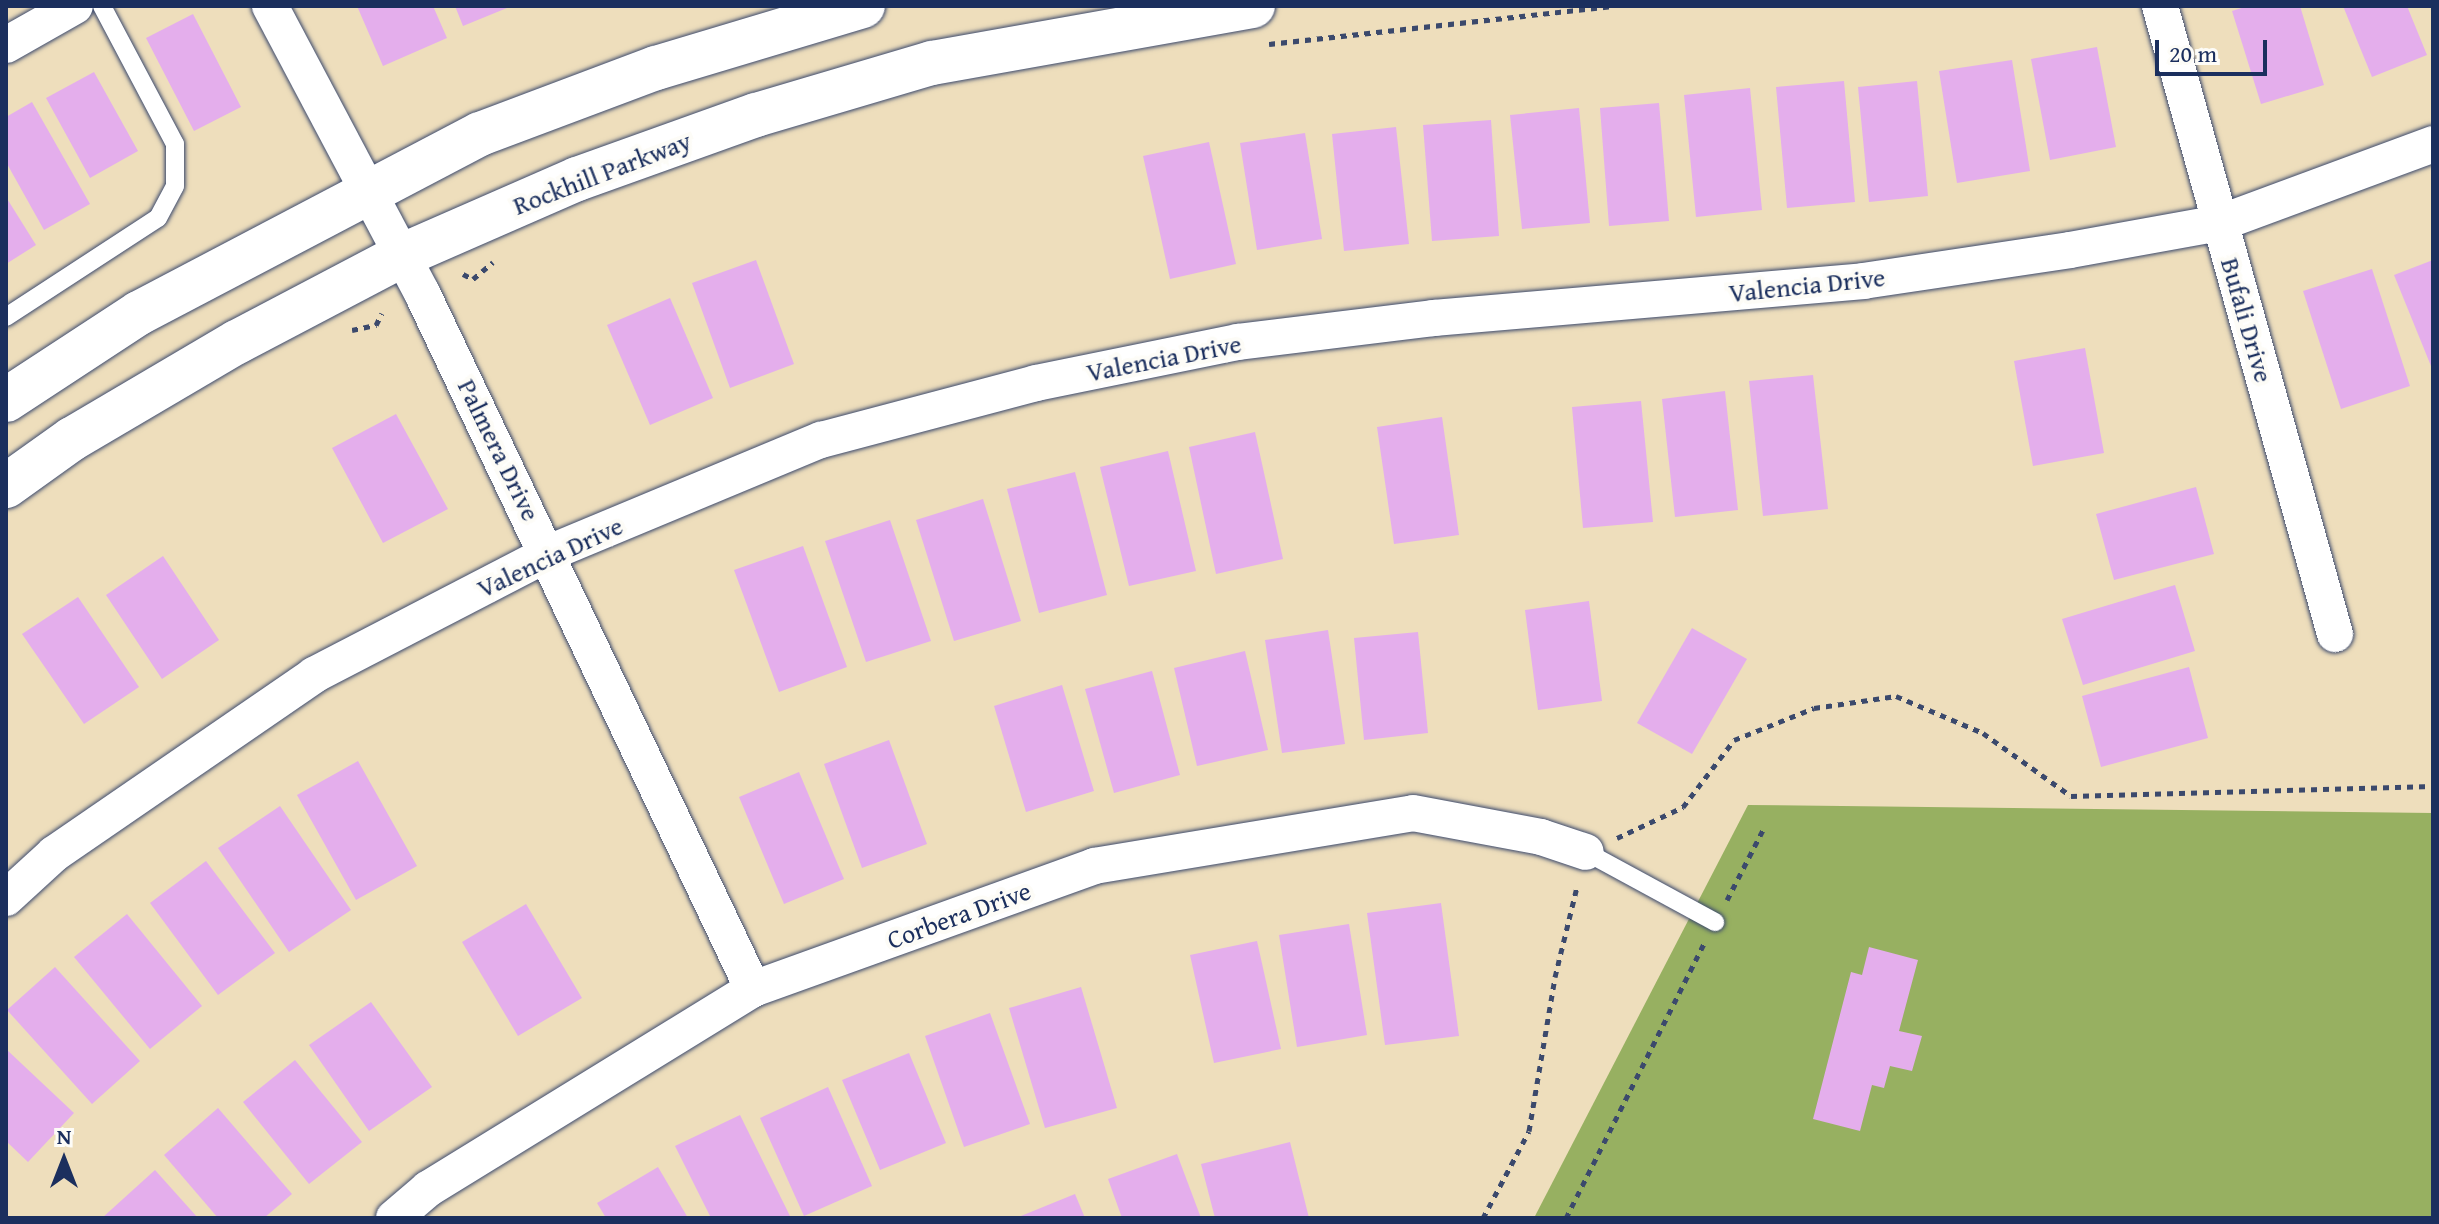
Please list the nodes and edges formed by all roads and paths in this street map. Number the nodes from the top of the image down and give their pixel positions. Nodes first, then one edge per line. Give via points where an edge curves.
1 (75, 6) edge
2 (102, 6) edge
3 (270, 6) edge
4 (863, 6) edge
5 (1611, 6) edge
6 (2160, 6) edge
7 (1256, 26) edge
8 (6, 45) edge
9 (2433, 144) edge
10 (371, 191) junction
11 (2220, 223) junction
12 (502, 254) dead end
13 (403, 255) junction
14 (422, 293) junction
15 (6, 317) edge
16 (339, 333) dead end
17 (6, 400) edge
18 (6, 486) edge
19 (549, 553) junction
20 (2335, 634) dead end
21 (2433, 786) edge
22 (1764, 828) dead end
23 (1586, 852) junction
24 (6, 898) edge
25 (1715, 922) junction
26 (753, 989) junction
27 (394, 1218) edge
28 (1483, 1218) edge
29 (1566, 1218) edge

1 - 8 street
2 - 15 lane via 175,144 175,186 158,218
3 - 10 street, Palmera Drive
4 - 10 street via 656,68 480,134
5 - 7 path
6 - 11 street, Bufali Drive
7 - 13 street, Rockhill Parkway via 918,68 756,115 577,179
9 - 11 street, Valencia Drive
10 - 13 street, Palmera Drive
10 - 17 street via 139,313
11 - 19 street, Valencia Drive via 1863,281 1434,318 1238,342 1036,383 821,440
11 - 20 street, Bufali Drive
12 - 14 path via 473,279 463,273
13 - 14 street, Palmera Drive
13 - 18 street, Rockhill Parkway via 237,342 72,439
14 - 16 path via 379,314 376,325
14 - 19 street, Palmera Drive
19 - 24 street, Valencia Drive via 314,675 54,854
19 - 26 street, Palmera Drive
21 - 23 path via 2071,796 1983,733 1896,696 1814,708 1734,740 1683,807
22 - 25 path
23 - 25 lane
23 - 26 street, Corbera Drive via 1541,837 1413,813 1398,815 1094,866
23 - 28 path via 1555,977 1529,1131
25 - 29 path
26 - 27 street, Corbera Drive via 428,1189

